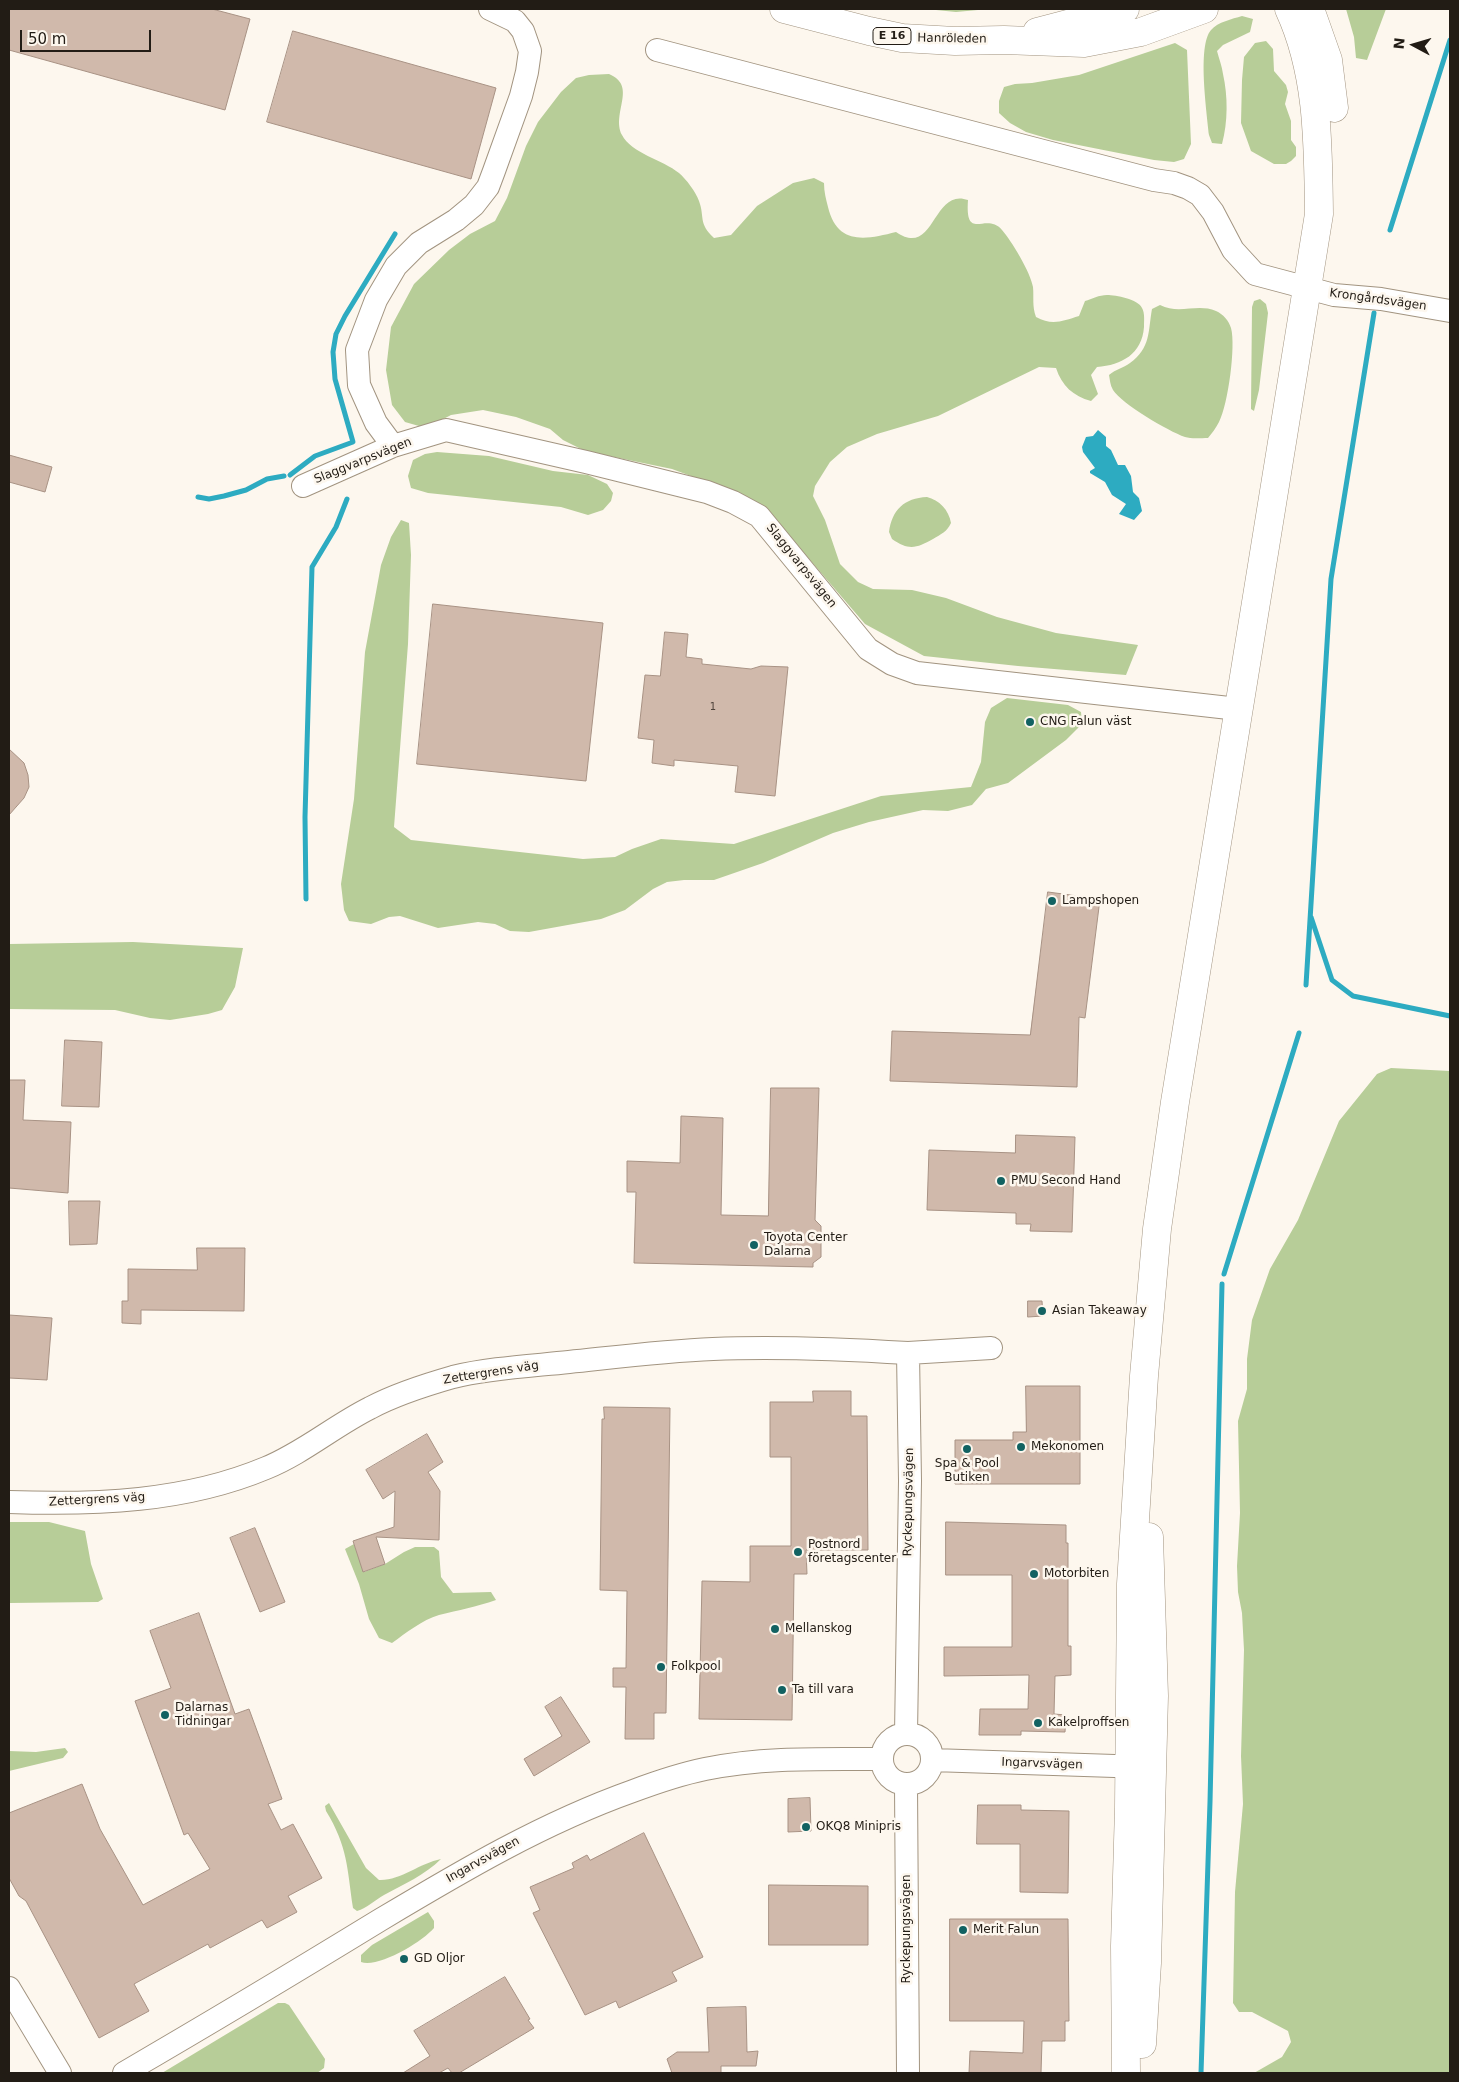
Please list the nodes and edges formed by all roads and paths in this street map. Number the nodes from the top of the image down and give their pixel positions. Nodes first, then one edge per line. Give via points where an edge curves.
1 (490, 9) edge
2 (784, 9) edge
3 (1125, 9) edge
4 (1204, 9) edge
5 (1289, 9) edge
6 (1310, 9) edge
7 (1004, 40) junction
8 (657, 50) dead end
9 (1319, 214) junction
10 (1307, 288) junction
11 (1450, 310) edge
12 (393, 446) junction
13 (303, 486) dead end
14 (1238, 709) junction
15 (991, 1348) dead end
16 (908, 1353) junction
17 (9, 1502) edge
18 (906, 1734) junction
19 (881, 1759) junction
20 (932, 1760) junction
21 (1140, 1767) junction
22 (906, 1785) junction
23 (9, 1988) edge
24 (60, 2073) edge
25 (124, 2073) edge
26 (908, 2073) edge
27 (1126, 2073) edge
28 (1140, 2073) edge

1 - 12 street via 515,21 523,30 530,51 521,96 488,187 474,205 419,243 396,266 376,300 357,350 359,385 376,423
2 - 7 main road, Hanröleden / E 16 via 902,38
3 - 7 main road, Hanröleden / E 16
4 - 7 main road, Hanröleden / E 16 via 1141,32 1084,43
5 - 9 main road via 1313,85 1318,130
6 - 9 main road via 1328,60 1335,118 1335,167
8 - 10 street, Krongårdsvägen via 1188,188 1200,195 1213,212 1232,250 1255,274
9 - 10 main road
10 - 11 street, Krongårdsvägen via 1334,295
10 - 14 main road
12 - 13 street, Slaggvarpsvägen
12 - 14 street, Slaggvarpsvägen via 446,430 707,492 733,502 759,516 868,648 892,664 916,673
14 - 21 main road via 1157,1229 1131,1584
15 - 16 street
16 - 17 street, Zettergrens väg via 825,1348 697,1350 520,1367 455,1377 408,1391 369,1408 265,1469 189,1492 110,1501
16 - 18 street, Ryckepungsvägen via 910,1481
18 - 19 street via 889,1741 884,1746
18 - 20 street via 914,1735 927,1744
19 - 22 street via 886,1774 898,1784
19 - 25 street, Ingarvsvägen via 804,1759 734,1764 665,1780 604,1802 521,1839 453,1877
20 - 21 street, Ingarvsvägen
20 - 22 street via 926,1776 917,1783
21 - 27 main road via 1125,1946
21 - 28 main road via 1147,1963
22 - 26 street, Ryckepungsvägen
23 - 24 street

